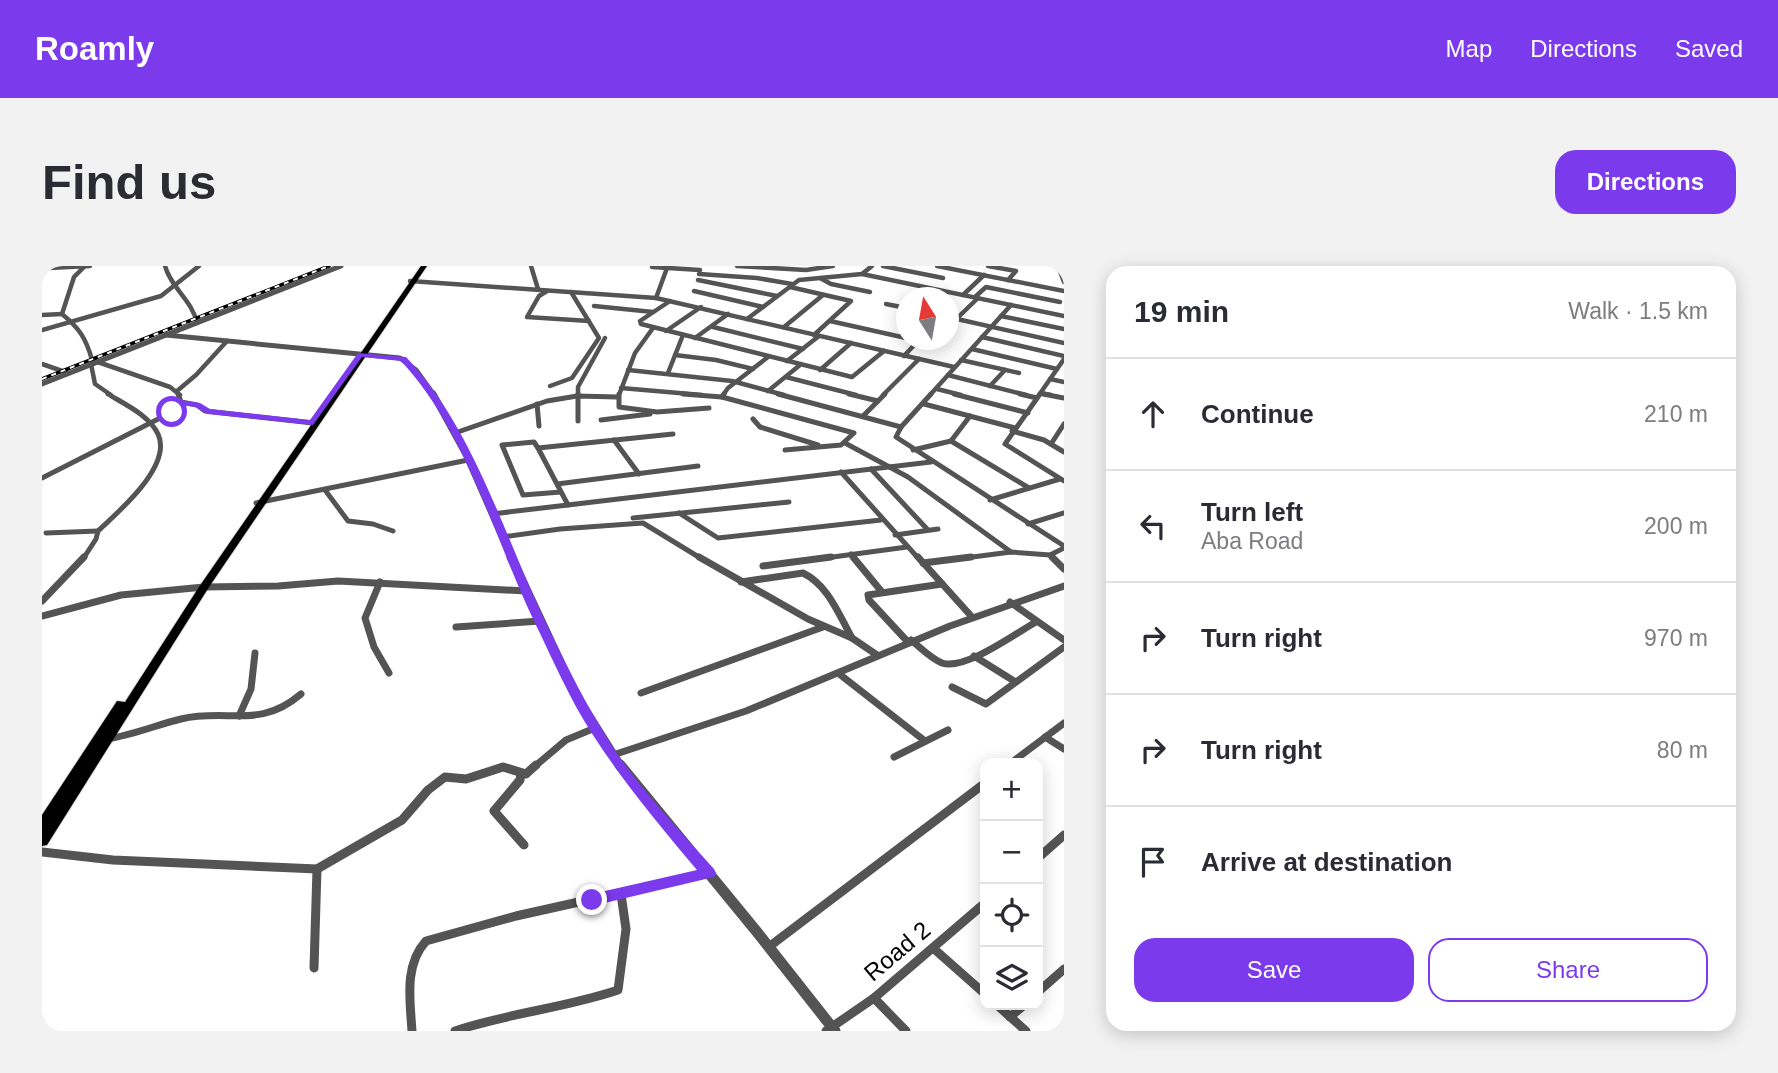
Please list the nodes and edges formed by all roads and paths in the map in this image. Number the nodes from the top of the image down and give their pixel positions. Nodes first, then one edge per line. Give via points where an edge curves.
1 (165, 266) edge
2 (199, 266) edge
3 (341, 266) edge
4 (422, 266) edge
5 (531, 266) edge
6 (737, 266) edge
7 (833, 266) edge
8 (872, 266) edge
9 (883, 266) edge
10 (937, 266) edge
11 (988, 266) edge
12 (1058, 266) edge
13 (50, 267) edge
14 (87, 267) edge
15 (652, 267) edge
16 (667, 268) junction
17 (949, 268) edge
18 (42, 269) edge
19 (806, 270) junction
20 (1062, 272) edge
21 (700, 273) edge
22 (862, 274) junction
23 (984, 275) junction
24 (819, 277) junction
25 (812, 278) junction
26 (943, 278) junction
27 (1009, 280) junction
28 (412, 281) junction
29 (1064, 282) edge
30 (791, 286) junction
31 (923, 287) edge
32 (934, 287) edge
33 (173, 288) junction
34 (538, 289) junction
35 (548, 290) junction
36 (694, 291) junction
37 (571, 292) junction
38 (870, 292) dead end
39 (1064, 292) edge
40 (959, 294) edge
41 (824, 295) junction
42 (963, 295) junction
43 (777, 296) junction
44 (656, 298) junction
45 (976, 298) junction
46 (1062, 300) edge
47 (670, 301) junction
48 (886, 304) dead end
49 (691, 305) junction
50 (1011, 305) junction
51 (594, 306) dead end
52 (896, 306) edge
53 (701, 307) junction
54 (763, 307) junction
55 (653, 312) junction
56 (1051, 313) junction
57 (62, 314) junction
58 (728, 314) junction
59 (42, 315) edge
60 (1001, 316) junction
61 (1064, 316) edge
62 (959, 317) edge
63 (747, 318) junction
64 (959, 319) edge
65 (589, 321) junction
66 (830, 321) junction
67 (74, 323) junction
68 (197, 323) junction
69 (713, 327) junction
70 (783, 327) junction
71 (992, 327) junction
72 (653, 328) junction
73 (1064, 329) edge
74 (42, 330) edge
75 (666, 331) junction
76 (166, 335) junction
77 (683, 335) junction
78 (817, 335) junction
79 (896, 336) edge
80 (982, 337) junction
81 (605, 338) dead end
82 (695, 338) junction
83 (227, 341) junction
84 (1064, 342) edge
85 (851, 343) junction
86 (803, 349) junction
87 (972, 349) junction
88 (910, 350) edge
89 (884, 351) junction
90 (363, 355) junction
91 (675, 355) junction
92 (904, 356) junction
93 (768, 357) junction
94 (1064, 358) edge
95 (919, 359) junction
96 (961, 360) junction
97 (787, 361) junction
98 (94, 363) junction
99 (42, 364) edge
100 (800, 365) junction
101 (954, 368) junction
102 (1060, 368) edge
103 (753, 369) junction
104 (628, 370) junction
105 (820, 370) junction
106 (1005, 370) junction
107 (68, 373) junction
108 (668, 373) junction
109 (1019, 373) dead end
110 (948, 375) junction
111 (786, 377) junction
112 (1050, 379) junction
113 (736, 382) junction
114 (1064, 382) edge
115 (42, 384) edge
116 (550, 386) dead end
117 (990, 386) junction
118 (621, 388) junction
119 (937, 389) junction
120 (177, 391) junction
121 (768, 391) junction
122 (579, 396) junction
123 (1039, 396) junction
124 (617, 397) junction
125 (722, 397) junction
126 (1064, 398) edge
127 (878, 401) junction
128 (181, 402) junction
129 (537, 404) junction
130 (924, 404) junction
131 (709, 408) dead end
132 (657, 412) junction
133 (1027, 412) junction
134 (863, 416) junction
135 (970, 416) junction
136 (753, 419) dead end
137 (601, 420) dead end
138 (578, 421) dead end
139 (151, 423) junction
140 (313, 423) junction
141 (1064, 424) edge
142 (540, 426) dead end
143 (901, 427) junction
144 (453, 430) junction
145 (1013, 430) junction
146 (673, 434) dead end
147 (614, 440) junction
148 (951, 441) junction
149 (845, 443) junction
150 (1051, 444) junction
151 (822, 446) junction
152 (538, 448) junction
153 (785, 450) dead end
154 (913, 450) junction
155 (1064, 452) edge
156 (290, 459) junction
157 (468, 460) junction
158 (931, 462) junction
159 (698, 466) dead end
160 (890, 467) junction
161 (871, 469) junction
162 (841, 472) junction
163 (639, 474) junction
164 (42, 478) edge
165 (1063, 480) edge
166 (557, 484) junction
167 (1029, 488) junction
168 (325, 490) junction
169 (561, 492) junction
170 (265, 495) junction
171 (990, 500) junction
172 (789, 502) dead end
173 (568, 505) junction
174 (679, 513) junction
175 (1064, 513) edge
176 (492, 514) junction
177 (881, 520) junction
178 (1028, 524) junction
179 (938, 528) dead end
180 (928, 530) junction
181 (98, 531) junction
182 (393, 531) dead end
183 (46, 533) dead end
184 (501, 535) junction
185 (895, 535) junction
186 (907, 547) junction
187 (1064, 547) edge
188 (1010, 552) junction
189 (851, 554) junction
190 (1051, 555) junction
191 (795, 562) junction
192 (923, 563) junction
193 (763, 566) dead end
194 (1064, 569) edge
195 (803, 573) junction
196 (380, 582) junction
197 (741, 582) junction
198 (942, 584) junction
199 (1064, 586) edge
200 (200, 587) junction
201 (526, 591) junction
202 (882, 592) junction
203 (42, 601) edge
204 (1010, 602) junction
205 (42, 616) edge
206 (972, 617) junction
207 (540, 621) junction
208 (1036, 622) junction
209 (456, 627) dead end
210 (822, 627) junction
211 (852, 638) junction
212 (909, 640) junction
213 (1064, 640) edge
214 (1064, 647) edge
215 (255, 653) dead end
216 (877, 655) junction
217 (974, 656) junction
218 (389, 673) dead end
219 (838, 673) junction
220 (1014, 681) junction
221 (952, 687) dead end
222 (641, 693) dead end
223 (301, 694) dead end
224 (239, 716) junction
225 (1064, 723) edge
226 (595, 728) junction
227 (948, 730) dead end
228 (1045, 737) junction
229 (107, 738) junction
230 (925, 741) junction
231 (1064, 749) edge
232 (613, 755) junction
233 (894, 757) dead end
234 (1018, 758) edge
235 (521, 775) junction
236 (980, 787) edge
237 (42, 825) edge
238 (1064, 835) edge
239 (42, 842) edge
240 (524, 845) dead end
241 (42, 852) edge
242 (1043, 854) edge
243 (317, 869) junction
244 (709, 873) junction
245 (621, 894) junction
246 (980, 907) edge
247 (770, 946) junction
248 (933, 948) junction
249 (314, 968) dead end
250 (1064, 969) edge
251 (1043, 988) edge
252 (980, 990) edge
253 (874, 998) junction
254 (1002, 1010) edge
255 (1018, 1010) edge
256 (1010, 1017) junction
257 (831, 1030) edge
258 (412, 1031) edge
259 (455, 1031) edge
260 (905, 1031) edge
261 (1026, 1031) edge

1 - 33 street
2 - 33 street
3 - 68 street
4 - 28 main road
5 - 34 street
6 - 19 street
7 - 19 street
8 - 22 street
9 - 26 street
10 - 17 street
11 - 27 street via 1016,271
12 - 20 street
13 - 14 street
13 - 18 street
14 - 57 street via 71,281
15 - 16 street
16 - 21 street
16 - 44 street
17 - 23 street
17 - 26 street
19 - 25 street
20 - 29 street
21 - 30 street
21 - 36 street
21 - 43 street
22 - 24 street
22 - 31 street
23 - 27 street
23 - 42 street
24 - 25 street
24 - 38 street
25 - 30 street
26 - 32 street
27 - 39 street
28 - 34 street
28 - 90 main road
30 - 41 street
30 - 43 street
33 - 67 street via 161,296
33 - 68 street via 195,311
34 - 35 street
35 - 37 street
35 - 65 street via 527,317
36 - 49 street
36 - 54 street
37 - 44 street
37 - 65 street
40 - 42 street
41 - 66 street via 851,301
41 - 70 street
42 - 45 street
43 - 54 street
44 - 47 street
45 - 46 street via 986,287
45 - 50 street
45 - 62 street
46 - 56 street
47 - 49 street
47 - 55 street
48 - 52 street
49 - 53 street
50 - 56 street
50 - 60 street
51 - 55 street
53 - 58 street
53 - 75 street
54 - 63 street
55 - 72 street via 640,322
56 - 61 street
57 - 59 street
57 - 67 street
58 - 63 street
58 - 69 street
60 - 71 street
60 - 73 street
63 - 70 street
64 - 71 street
65 - 116 street via 599,338 572,378
66 - 78 street
66 - 79 street
67 - 74 street
67 - 98 street via 86,338
68 - 76 street
69 - 82 street
69 - 86 street
70 - 78 street
71 - 80 street
71 - 84 street
72 - 75 street
72 - 104 street via 643,337
75 - 77 street
76 - 83 street
76 - 98 street
77 - 82 street
77 - 91 street
78 - 85 street
78 - 86 street
80 - 87 street
80 - 94 street
81 - 122 street via 578,387
82 - 93 street
83 - 90 street
83 - 120 street
85 - 89 street
85 - 105 street
86 - 97 street
87 - 96 street
87 - 102 street
88 - 92 street
89 - 92 street
89 - 105 street via 854,377
90 - 140 main road
90 - 144 street via 407,361
90 - 156 main road
91 - 103 street
91 - 108 street
92 - 95 street
93 - 97 street
93 - 103 street
94 - 102 street
95 - 101 street
95 - 127 street
96 - 101 street
96 - 106 street
97 - 100 street
98 - 107 street
98 - 120 street
98 - 139 street via 95,384
99 - 107 street
100 - 105 street
100 - 111 street
101 - 110 street
102 - 112 street
103 - 113 street
104 - 108 street
104 - 118 street
106 - 109 street
106 - 117 street
107 - 115 street
108 - 113 street
110 - 117 street
110 - 119 street
111 - 121 street
111 - 127 street
112 - 114 street
112 - 123 street
113 - 121 street
113 - 125 street
117 - 123 street
118 - 124 street
118 - 125 street
119 - 130 street
119 - 133 street
120 - 128 street
121 - 134 street
122 - 124 street
122 - 129 street
122 - 138 street
123 - 126 street
123 - 133 street
124 - 132 street via 622,408
125 - 149 street via 854,433
127 - 134 street
128 - 139 street
128 - 140 street via 208,412
129 - 142 street
129 - 144 street via 478,428
130 - 135 street
130 - 143 street
131 - 132 street
132 - 137 street
133 - 145 street
134 - 143 street
135 - 145 street
135 - 148 street
136 - 151 street via 760,427
139 - 164 street
139 - 181 street via 159,434 162,453 156,466
140 - 156 main road
141 - 150 street
143 - 154 street via 896,437
144 - 157 street
145 - 150 street
145 - 165 street via 1005,446
146 - 147 street
147 - 152 street
147 - 163 street
148 - 154 street
148 - 167 street
149 - 151 street
149 - 160 street
150 - 155 street
151 - 153 street
152 - 166 street
152 - 169 street via 532,440 502,445 523,495
154 - 158 street
156 - 170 main road
157 - 168 street
157 - 176 street
158 - 160 street
158 - 171 street
159 - 163 street
160 - 161 street
160 - 188 street
161 - 162 street
161 - 180 street
162 - 173 street
162 - 177 street
163 - 166 street
165 - 167 street
166 - 169 street
167 - 171 street
168 - 170 street
168 - 182 street via 348,521
169 - 173 street
170 - 200 main road
171 - 178 street
172 - 174 street
173 - 176 street
174 - 177 street via 718,538
174 - 184 street
175 - 178 street
176 - 184 street
177 - 185 street
178 - 187 street
179 - 180 street
180 - 185 street
181 - 183 street
181 - 203 street via 90,550
184 - 197 street via 643,523
184 - 201 street
185 - 186 street
186 - 189 street
186 - 192 street
187 - 190 street
188 - 190 street
188 - 192 street
189 - 191 street
189 - 202 street
190 - 194 street
191 - 193 street
191 - 195 street
192 - 198 street
195 - 197 street
195 - 211 street via 814,578
196 - 200 street
196 - 201 street
196 - 218 street via 365,618
197 - 210 street
198 - 202 street
198 - 206 street
199 - 204 street
200 - 205 street via 121,595
200 - 229 main road
200 - 237 main road
201 - 207 street
202 - 212 street via 869,594 869,600 899,635
204 - 206 street
204 - 208 street
206 - 212 street
207 - 209 street
207 - 226 street
208 - 213 street
208 - 217 street
210 - 211 street
210 - 222 street
211 - 216 street
212 - 216 street
212 - 217 street via 943,663
214 - 220 street
215 - 224 street via 251,690
216 - 219 street
217 - 220 street
219 - 230 street
219 - 232 street via 705,727
220 - 221 street via 986,704
223 - 224 street via 276,712
224 - 229 street via 178,718 132,735
225 - 228 street
226 - 232 street
226 - 235 street via 566,740
227 - 230 street
228 - 231 street
228 - 234 street
229 - 239 main road
230 - 233 street
232 - 244 street via 641,795
235 - 240 street via 494,811
235 - 243 street via 503,767 466,779 446,777 428,789 402,820
236 - 247 street
238 - 242 street
241 - 243 street via 113,860
243 - 249 street
244 - 245 street
244 - 247 street
245 - 258 street via 426,941 413,961
245 - 259 street via 626,929 618,990
246 - 248 street, Road 2
247 - 257 street
248 - 252 street
248 - 253 street, Road 2
250 - 251 street
253 - 257 street, Road 2
253 - 260 street
254 - 256 street
255 - 256 street
256 - 261 street

